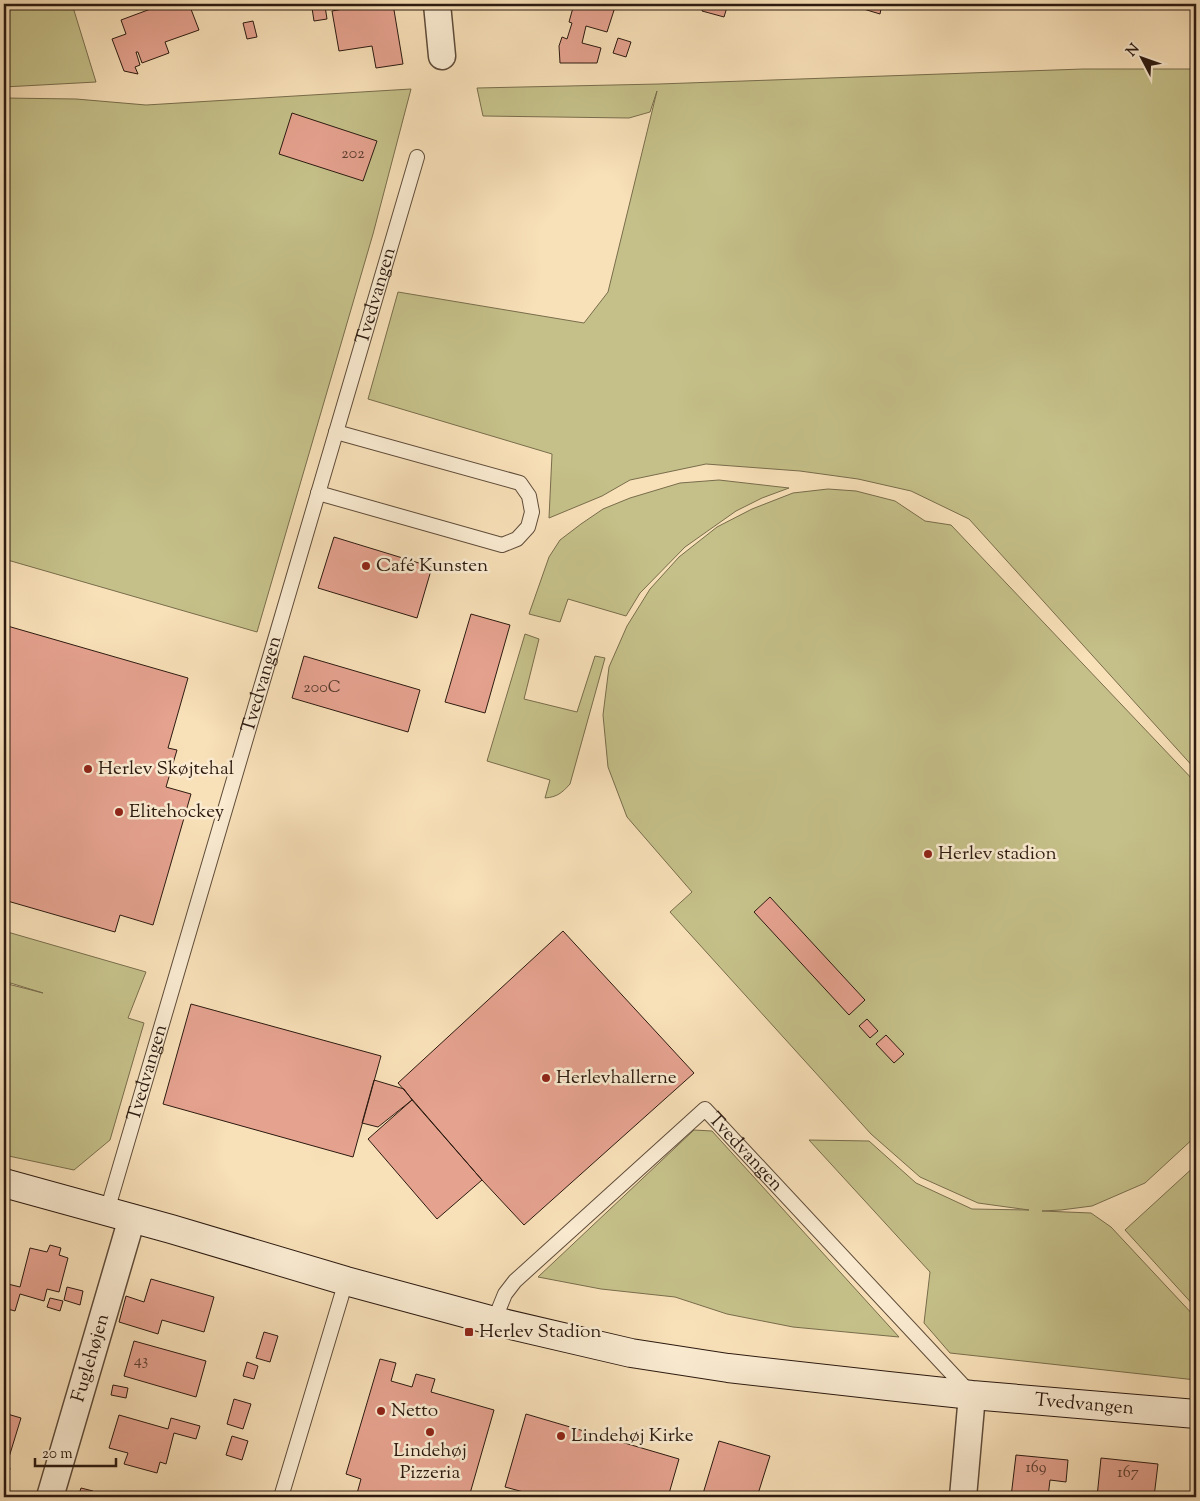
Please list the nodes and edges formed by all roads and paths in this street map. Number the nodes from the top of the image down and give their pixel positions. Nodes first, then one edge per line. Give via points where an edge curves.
1 (438, 4) edge
2 (442, 56) dead end
3 (416, 157) dead end
4 (336, 432) junction
5 (318, 493) junction
6 (4, 1183) edge
7 (119, 1214) junction
8 (346, 1281) junction
9 (494, 1321) junction
10 (972, 1395) junction
11 (1196, 1414) edge
12 (50, 1497) edge
13 (281, 1497) edge
14 (963, 1497) edge

1 - 2 street
3 - 4 lane, Tvedvangen
4 - 5 lane, Tvedvangen
4 - 5 lane via 520,483 531,504 528,527 517,539 502,545
5 - 7 lane, Tvedvangen
6 - 7 street, Tvedvangen
7 - 8 street, Tvedvangen
7 - 12 street, Fuglehøjen
8 - 9 street, Tvedvangen
8 - 13 lane
9 - 10 street, Tvedvangen via 631,1353 728,1368
9 - 10 lane, Tvedvangen via 505,1294 515,1280 705,1109
10 - 11 street, Tvedvangen
10 - 14 street

